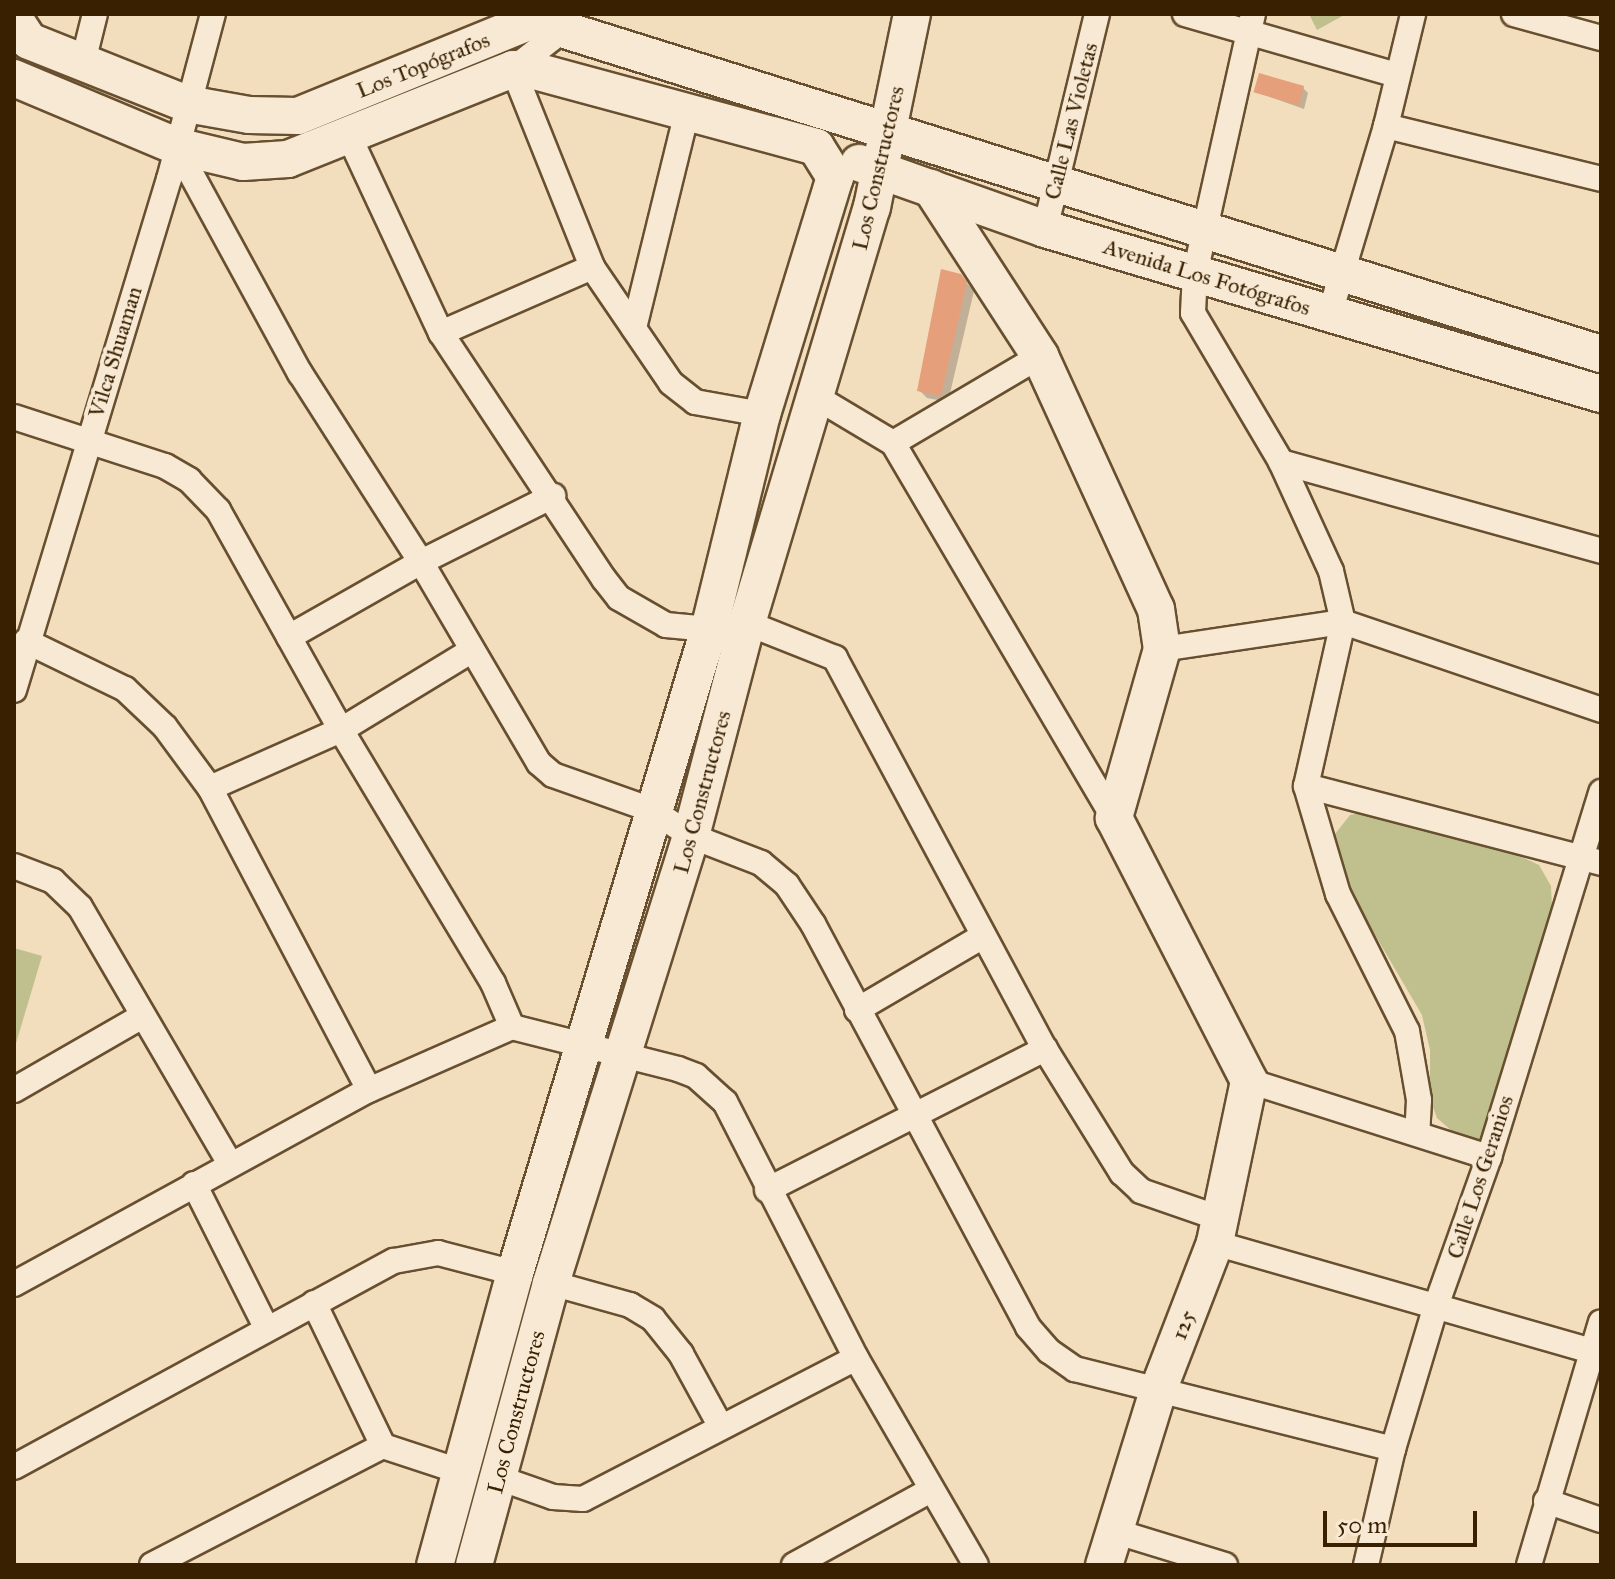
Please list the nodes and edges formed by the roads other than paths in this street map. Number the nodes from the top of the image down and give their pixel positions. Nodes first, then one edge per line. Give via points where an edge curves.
1 (95, 14) edge
2 (213, 14) edge
3 (912, 14) edge
4 (1097, 14) edge
5 (1185, 14) edge
6 (1413, 14) edge
7 (1514, 14) edge
8 (543, 20) edge
9 (1251, 23) edge
10 (19, 38) edge
11 (1601, 38) edge
12 (83, 62) junction
13 (513, 69) junction
14 (1396, 75) junction
15 (14, 78) edge
16 (187, 104) junction
17 (687, 113) junction
18 (1386, 126) junction
19 (888, 135) junction
20 (349, 136) junction
21 (176, 146) junction
22 (816, 147) junction
23 (880, 170) junction
24 (1601, 179) edge
25 (1055, 186) junction
26 (931, 188) junction
27 (1045, 229) junction
28 (1205, 232) junction
29 (592, 267) junction
30 (1195, 273) junction
31 (1341, 274) junction
32 (1330, 313) junction
33 (634, 328) junction
34 (441, 333) junction
35 (1601, 354) edge
36 (1040, 356) junction
37 (1601, 394) edge
38 (816, 397) junction
39 (762, 414) junction
40 (14, 417) edge
41 (86, 443) junction
42 (893, 443) junction
43 (1281, 462) junction
44 (553, 496) junction
45 (1601, 551) edge
46 (421, 562) junction
47 (25, 604) edge
48 (1343, 622) junction
49 (747, 623) junction
50 (709, 629) junction
51 (289, 637) junction
52 (26, 641) junction
53 (1162, 649) junction
54 (471, 651) junction
55 (14, 690) edge
56 (1601, 710) edge
57 (341, 730) junction
58 (1306, 786) junction
59 (210, 788) junction
60 (1601, 792) edge
61 (652, 810) junction
62 (1114, 818) junction
63 (691, 836) junction
64 (1590, 860) edge
65 (14, 866) edge
66 (983, 936) junction
67 (857, 1010) junction
68 (141, 1017) junction
69 (512, 1027) junction
70 (584, 1045) junction
71 (1045, 1049) junction
72 (624, 1053) junction
73 (1249, 1081) junction
74 (14, 1090) edge
75 (369, 1090) junction
76 (914, 1115) junction
77 (1417, 1133) junction
78 (1489, 1157) junction
79 (230, 1164) junction
80 (194, 1184) junction
81 (767, 1190) junction
82 (1217, 1230) junction
83 (515, 1273) junction
84 (551, 1283) junction
85 (14, 1284) edge
86 (314, 1303) junction
87 (1436, 1306) junction
88 (1601, 1322) edge
89 (267, 1329) junction
90 (1597, 1352) edge
91 (856, 1358) junction
92 (1158, 1391) junction
93 (721, 1427) junction
94 (383, 1446) junction
95 (1393, 1449) junction
96 (14, 1467) edge
97 (459, 1471) junction
98 (499, 1478) junction
99 (931, 1490) junction
100 (1546, 1501) junction
101 (1601, 1520) edge
102 (1109, 1548) edge
103 (152, 1565) edge
104 (435, 1565) edge
105 (474, 1565) edge
106 (794, 1565) edge
107 (976, 1565) edge
108 (1225, 1565) edge
109 (1366, 1565) edge
110 (1529, 1565) edge

1 - 12 street
2 - 16 street, Vilca Shuaman
3 - 19 main road, Los Constructores
4 - 25 street, Calle Las Violetas
5 - 9 street
6 - 14 street
7 - 11 street
8 - 13 street
8 - 16 main road, Los Topógrafos via 298,116
8 - 19 main road
9 - 14 street
9 - 28 street
10 - 12 main road, Los Topógrafos
12 - 16 main road, Los Topógrafos
13 - 17 main road, Los Topógrafos
13 - 20 main road, Los Topógrafos
13 - 29 street
14 - 18 street
15 - 21 main road, Los Topógrafos
16 - 21 street, Vilca Shuaman
17 - 22 main road, Los Topógrafos
17 - 33 street
18 - 24 street
18 - 31 street
19 - 23 main road, Los Constructores
19 - 25 main road
20 - 21 main road, Los Topógrafos via 288,159 258,161
20 - 34 street
21 - 41 street, Vilca Shuaman
21 - 46 street via 300,373
22 - 23 main road, Avenida Los Fotógrafos
22 - 39 main road, Los Constructores via 835,177
23 - 26 main road, Avenida Los Fotógrafos
23 - 38 main road, Los Constructores
25 - 27 street, Calle Las Violetas
25 - 28 main road
26 - 27 main road, Avenida Los Fotógrafos
26 - 36 main road
27 - 30 main road, Avenida Los Fotógrafos
28 - 30 street
28 - 31 main road
29 - 33 street
29 - 34 street
30 - 32 main road, Avenida Los Fotógrafos
30 - 43 street via 1193,313
31 - 32 street
31 - 35 main road
32 - 37 main road, Avenida Los Fotógrafos
33 - 39 street via 671,383 695,402
34 - 44 street
36 - 42 street
36 - 53 main road via 1156,609
38 - 42 street
38 - 49 main road, Los Constructores
39 - 50 main road, Los Constructores
40 - 41 street
41 - 47 street, Vilca Shuaman
41 - 51 street via 165,466 205,494
42 - 62 street
43 - 45 street
43 - 48 street via 1331,571
44 - 46 street
44 - 50 street via 619,598 666,625
46 - 51 street
46 - 54 street
47 - 52 street, Vilca Shuaman
48 - 53 street
48 - 56 street
48 - 58 street
49 - 50 street
49 - 63 main road, Los Constructores
49 - 66 street via 835,658
50 - 61 main road, Los Constructores
51 - 57 street
52 - 55 street, Vilca Shuaman
52 - 59 street via 125,689 165,727
53 - 62 main road
54 - 57 street
54 - 61 street via 539,763 571,783
57 - 59 street
57 - 69 street via 493,983
58 - 64 street
58 - 77 street via 1338,894 1407,1031 1419,1100
59 - 75 street
60 - 64 street, Calle Los Geranios
61 - 63 street
61 - 70 main road, Los Constructores
62 - 73 main road
63 - 67 street via 775,873 800,903
63 - 72 main road, Los Constructores
64 - 78 street, Calle Los Geranios
65 - 68 street via 70,893
66 - 67 street
66 - 71 street
67 - 76 street
68 - 74 street
68 - 79 street
69 - 70 street
69 - 75 street
70 - 72 street
70 - 83 main road, Los Constructores
71 - 76 street
71 - 82 street via 1122,1173 1141,1191
72 - 81 street via 678,1069 711,1087 738,1121
72 - 84 main road, Los Constructores
73 - 77 street
73 - 82 main road, 125
75 - 79 street
76 - 81 street
76 - 92 street via 1028,1327 1049,1351 1075,1369
77 - 78 street
78 - 87 street, Calle Los Geranios
79 - 80 street
80 - 85 street
80 - 89 street
81 - 91 street
82 - 87 street
82 - 92 main road, 125
83 - 86 street via 459,1256 417,1253
83 - 97 main road, Los Constructores
84 - 93 street via 630,1305 653,1319 681,1354
84 - 98 main road, Los Constructores
86 - 89 street
86 - 94 street
87 - 90 street
87 - 95 street, Calle Los Geranios
88 - 90 street
89 - 96 street
90 - 100 street
91 - 93 street
91 - 99 street
92 - 95 street
92 - 102 main road, 125
93 - 98 street via 583,1499 553,1497
94 - 97 street
94 - 103 street
95 - 109 street, Calle Los Geranios
97 - 104 main road, Los Constructores
98 - 105 main road, Los Constructores
99 - 106 street
99 - 107 street
100 - 101 street
100 - 110 street
102 - 108 street

